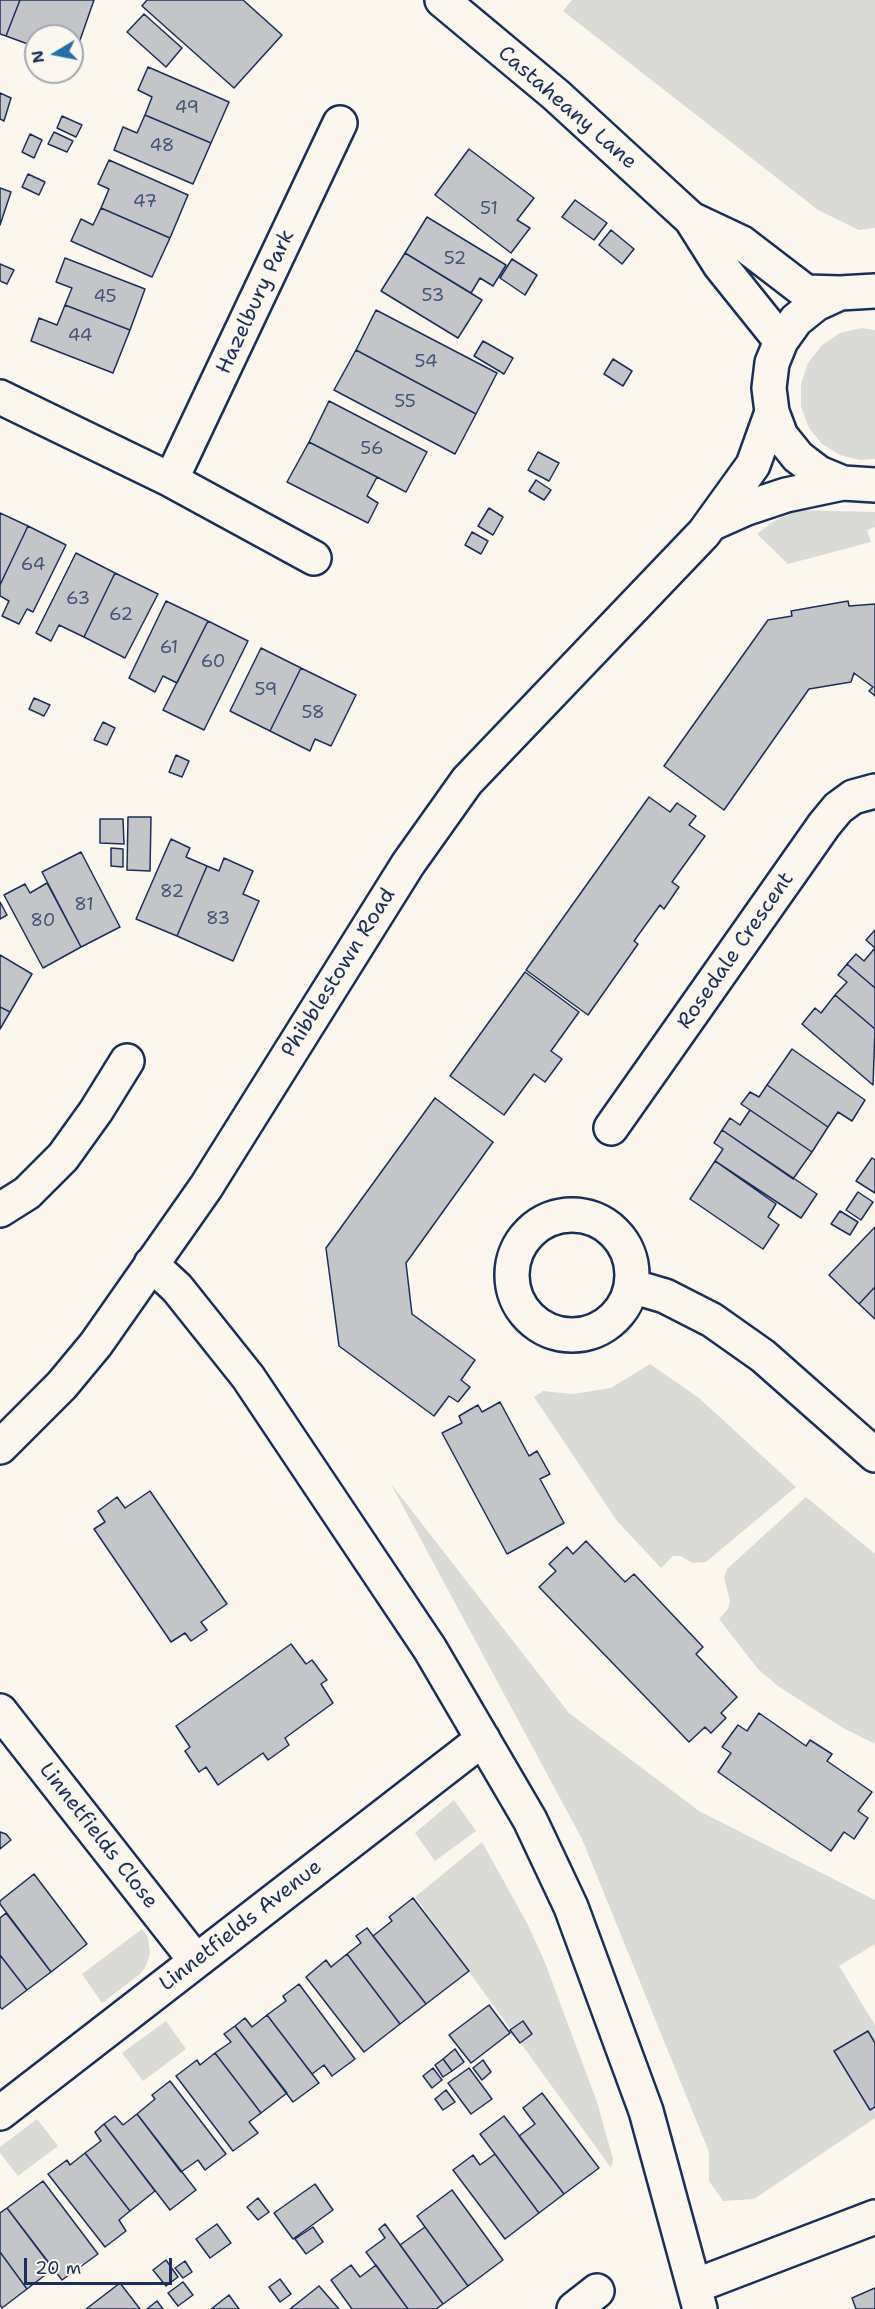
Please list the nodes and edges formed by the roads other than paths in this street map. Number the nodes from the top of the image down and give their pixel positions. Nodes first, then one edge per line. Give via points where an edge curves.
1 (442, 0) edge
2 (340, 123) dead end
3 (691, 219) junction
4 (864, 290) edge
5 (781, 341) junction
6 (0, 397) edge
7 (772, 412) junction
8 (171, 480) junction
9 (859, 484) edge
10 (711, 524) junction
11 (314, 558) dead end
12 (875, 792) edge
13 (127, 1061) dead end
14 (611, 1128) dead end
15 (0, 1210) edge
16 (152, 1264) junction
17 (631, 1286) dead end
18 (0, 1447) edge
19 (875, 1455) edge
20 (0, 1712) edge
21 (483, 1739) junction
22 (196, 1961) junction
23 (0, 2113) edge
24 (875, 2217) edge
25 (698, 2297) edge

1 - 3 street, Castaheany Lane via 556,95
2 - 8 street, Hazelbury Park
3 - 4 street, Castaheany Lane via 742,243 806,292
3 - 5 street, Castaheany Lane via 720,265
4 - 5 street via 816,304 796,320
5 - 7 street via 772,363
6 - 8 street
7 - 9 street via 781,436 798,457 819,473
7 - 10 street, Phibblestown Road via 753,465
8 - 11 street
9 - 10 street, Phibblestown Road via 786,495
10 - 16 street, Phibblestown Road via 467,782 408,864 206,1187
12 - 14 street, Rosedale Crescent via 853,797 838,808
13 - 15 street via 63,1157 27,1193
16 - 18 street, Phibblestown Road via 62,1385
16 - 21 street via 177,1288 248,1377 430,1648
17 - 19 street via 665,1296 712,1320 763,1356
20 - 22 street, Linnetfields Close
21 - 22 street, Linnetfields Avenue
21 - 25 street via 530,1820 571,1907 646,2111
22 - 23 street, Linnetfields Avenue
24 - 25 street

